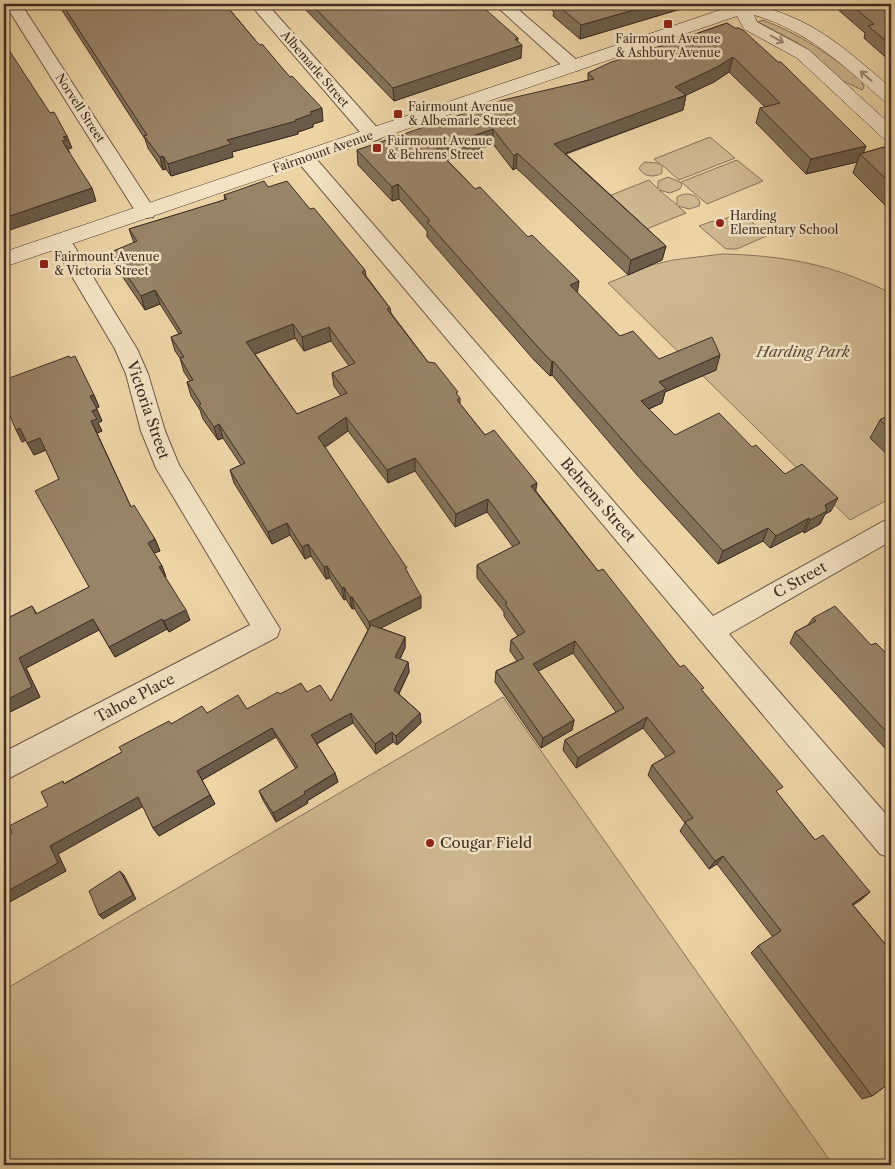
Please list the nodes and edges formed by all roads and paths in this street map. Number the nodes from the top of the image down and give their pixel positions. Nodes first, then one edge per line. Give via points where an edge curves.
1 (13, 4) edge
2 (258, 4) edge
3 (502, 4) edge
4 (743, 5) edge
5 (573, 66) junction
6 (891, 97) edge
7 (374, 135) junction
8 (891, 135) edge
9 (305, 158) junction
10 (146, 212) junction
11 (61, 241) junction
12 (4, 260) edge
13 (891, 529) edge
14 (267, 629) joint
15 (710, 631) junction
16 (4, 768) edge
17 (891, 843) edge

1 - 10 street, Norvell Street
2 - 7 street, Albemarle Street
3 - 5 street
4 - 5 street, Fairmount Avenue
6 -> 4 street via 830,45 804,28
4 -> 8 street via 750,25 803,54
5 - 7 street, Fairmount Avenue
7 - 9 street, Fairmount Avenue
9 - 10 street, Fairmount Avenue
9 - 15 street, Behrens Street
10 - 11 street, Fairmount Avenue
11 - 12 street, Fairmount Avenue
11 - 14 street, Victoria Street via 138,374 153,431 168,468
13 - 15 street, C Street
14 - 16 street, Tahoe Place
15 - 17 street, Behrens Street

